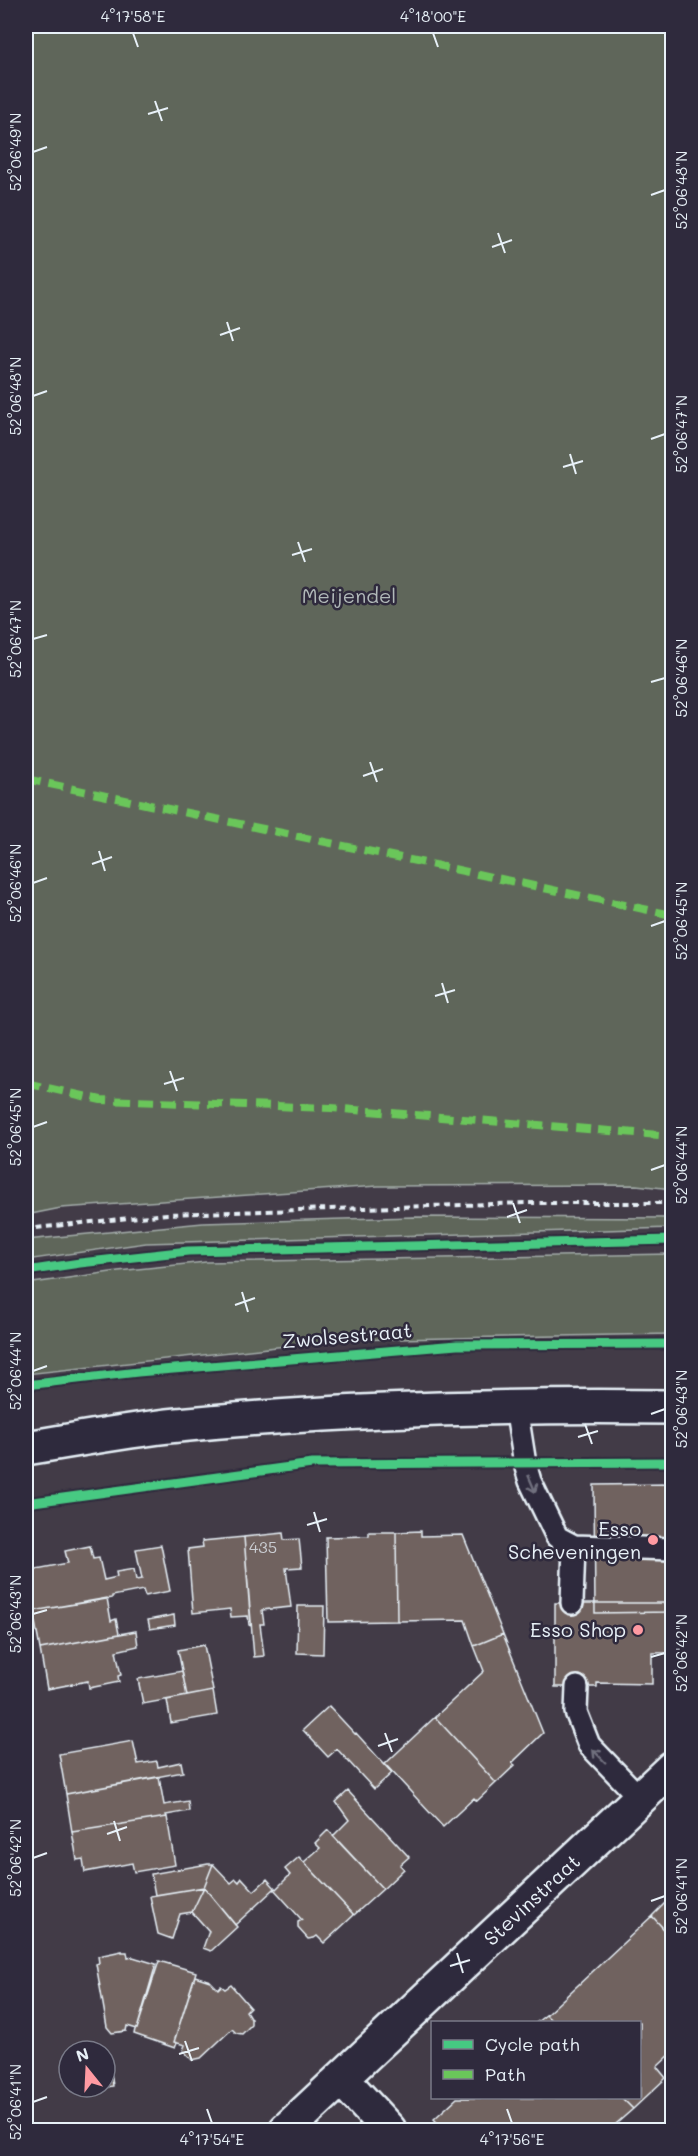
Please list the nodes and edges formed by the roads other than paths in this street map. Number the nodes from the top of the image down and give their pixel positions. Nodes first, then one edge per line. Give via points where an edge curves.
1 (516, 1407) junction
2 (672, 1407) edge
3 (26, 1448) edge
4 (574, 1546) junction
5 (672, 1550) edge
6 (572, 1603) dead end
7 (577, 1687) dead end
8 (672, 1768) edge
9 (640, 1798) junction
10 (342, 2079) junction
11 (286, 2130) edge
12 (389, 2130) edge

1 - 2 main road
1 - 3 main road via 176,1425
1 -> 4 lane via 530,1481 557,1537
4 - 5 lane
4 - 6 lane
9 -> 7 lane via 589,1745 576,1712
8 - 9 main road, Stevinstraat
9 - 10 main road, Stevinstraat
10 - 11 main road, Stevinstraat
10 - 12 main road

